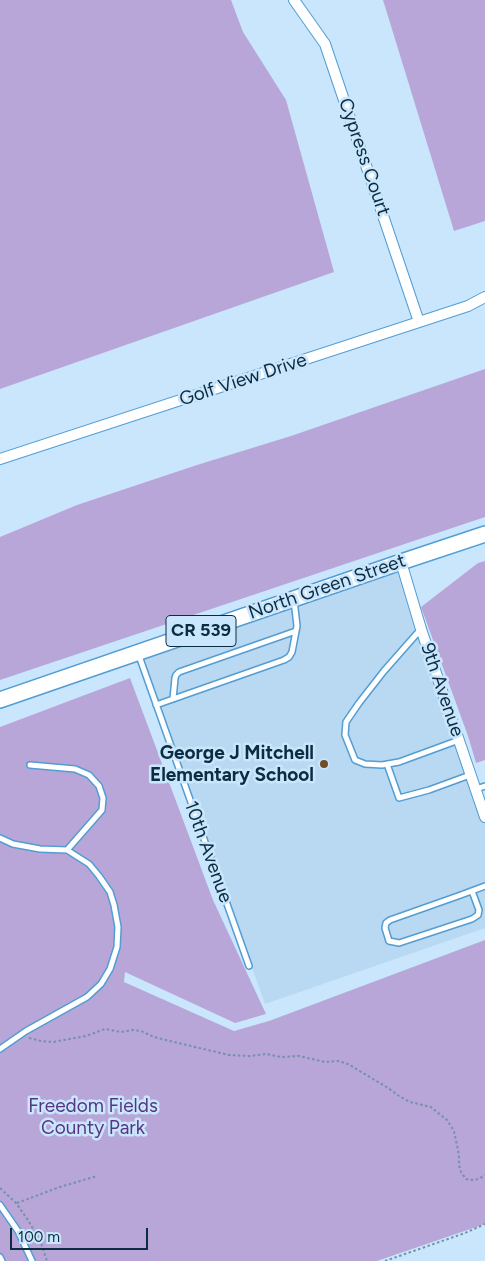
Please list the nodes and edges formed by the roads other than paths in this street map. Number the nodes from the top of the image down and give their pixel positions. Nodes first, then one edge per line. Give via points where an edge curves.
1 (294, 0) edge
2 (485, 297) edge
3 (419, 322) junction
4 (0, 459) edge
5 (485, 534) edge
6 (401, 562) junction
7 (294, 599) junction
8 (422, 629) junction
9 (296, 631) junction
10 (138, 653) junction
11 (173, 699) junction
12 (0, 700) edge
13 (156, 705) junction
14 (459, 740) junction
15 (387, 764) junction
16 (30, 765) dead end
17 (471, 775) junction
18 (480, 788) edge
19 (485, 817) edge
20 (0, 838) edge
21 (67, 850) junction
22 (485, 886) edge
23 (472, 891) junction
24 (249, 966) dead end
25 (0, 1049) edge
26 (0, 1205) edge
27 (0, 1258) edge
28 (2, 1261) edge
29 (32, 1261) edge

1 - 3 street, Cypress Court via 326,44
2 - 3 street, Golf View Drive
3 - 4 street, Golf View Drive
5 - 6 main road, North Green Street / CR 539
6 - 7 main road, North Green Street / CR 539
6 - 8 street, 9th Avenue
7 - 9 lane
7 - 10 main road, North Green Street / CR 539
8 - 14 street, 9th Avenue
8 - 15 lane via 384,671 346,722 345,735 355,760 365,764
9 - 11 lane via 292,652 284,660
9 - 11 lane via 179,672 175,678
10 - 12 main road, North Green Street / CR 539
10 - 13 lane, 10th Avenue
11 - 13 lane
13 - 24 lane, 10th Avenue
14 - 15 lane
14 - 17 street, 9th Avenue
15 - 17 lane via 399,798
16 - 21 lane via 75,769 89,775 99,786 102,810
17 - 18 street, 9th Avenue
18 - 19 street, 9th Avenue
20 - 21 lane via 40,849
21 - 25 lane via 89,864 110,892 118,927 117,947 110,969 101,984 87,997
22 - 23 lane
23 - 23 lane via 390,920 385,928 390,941 399,943 472,919 479,910
26 - 29 lane via 18,1231
27 - 28 lane

